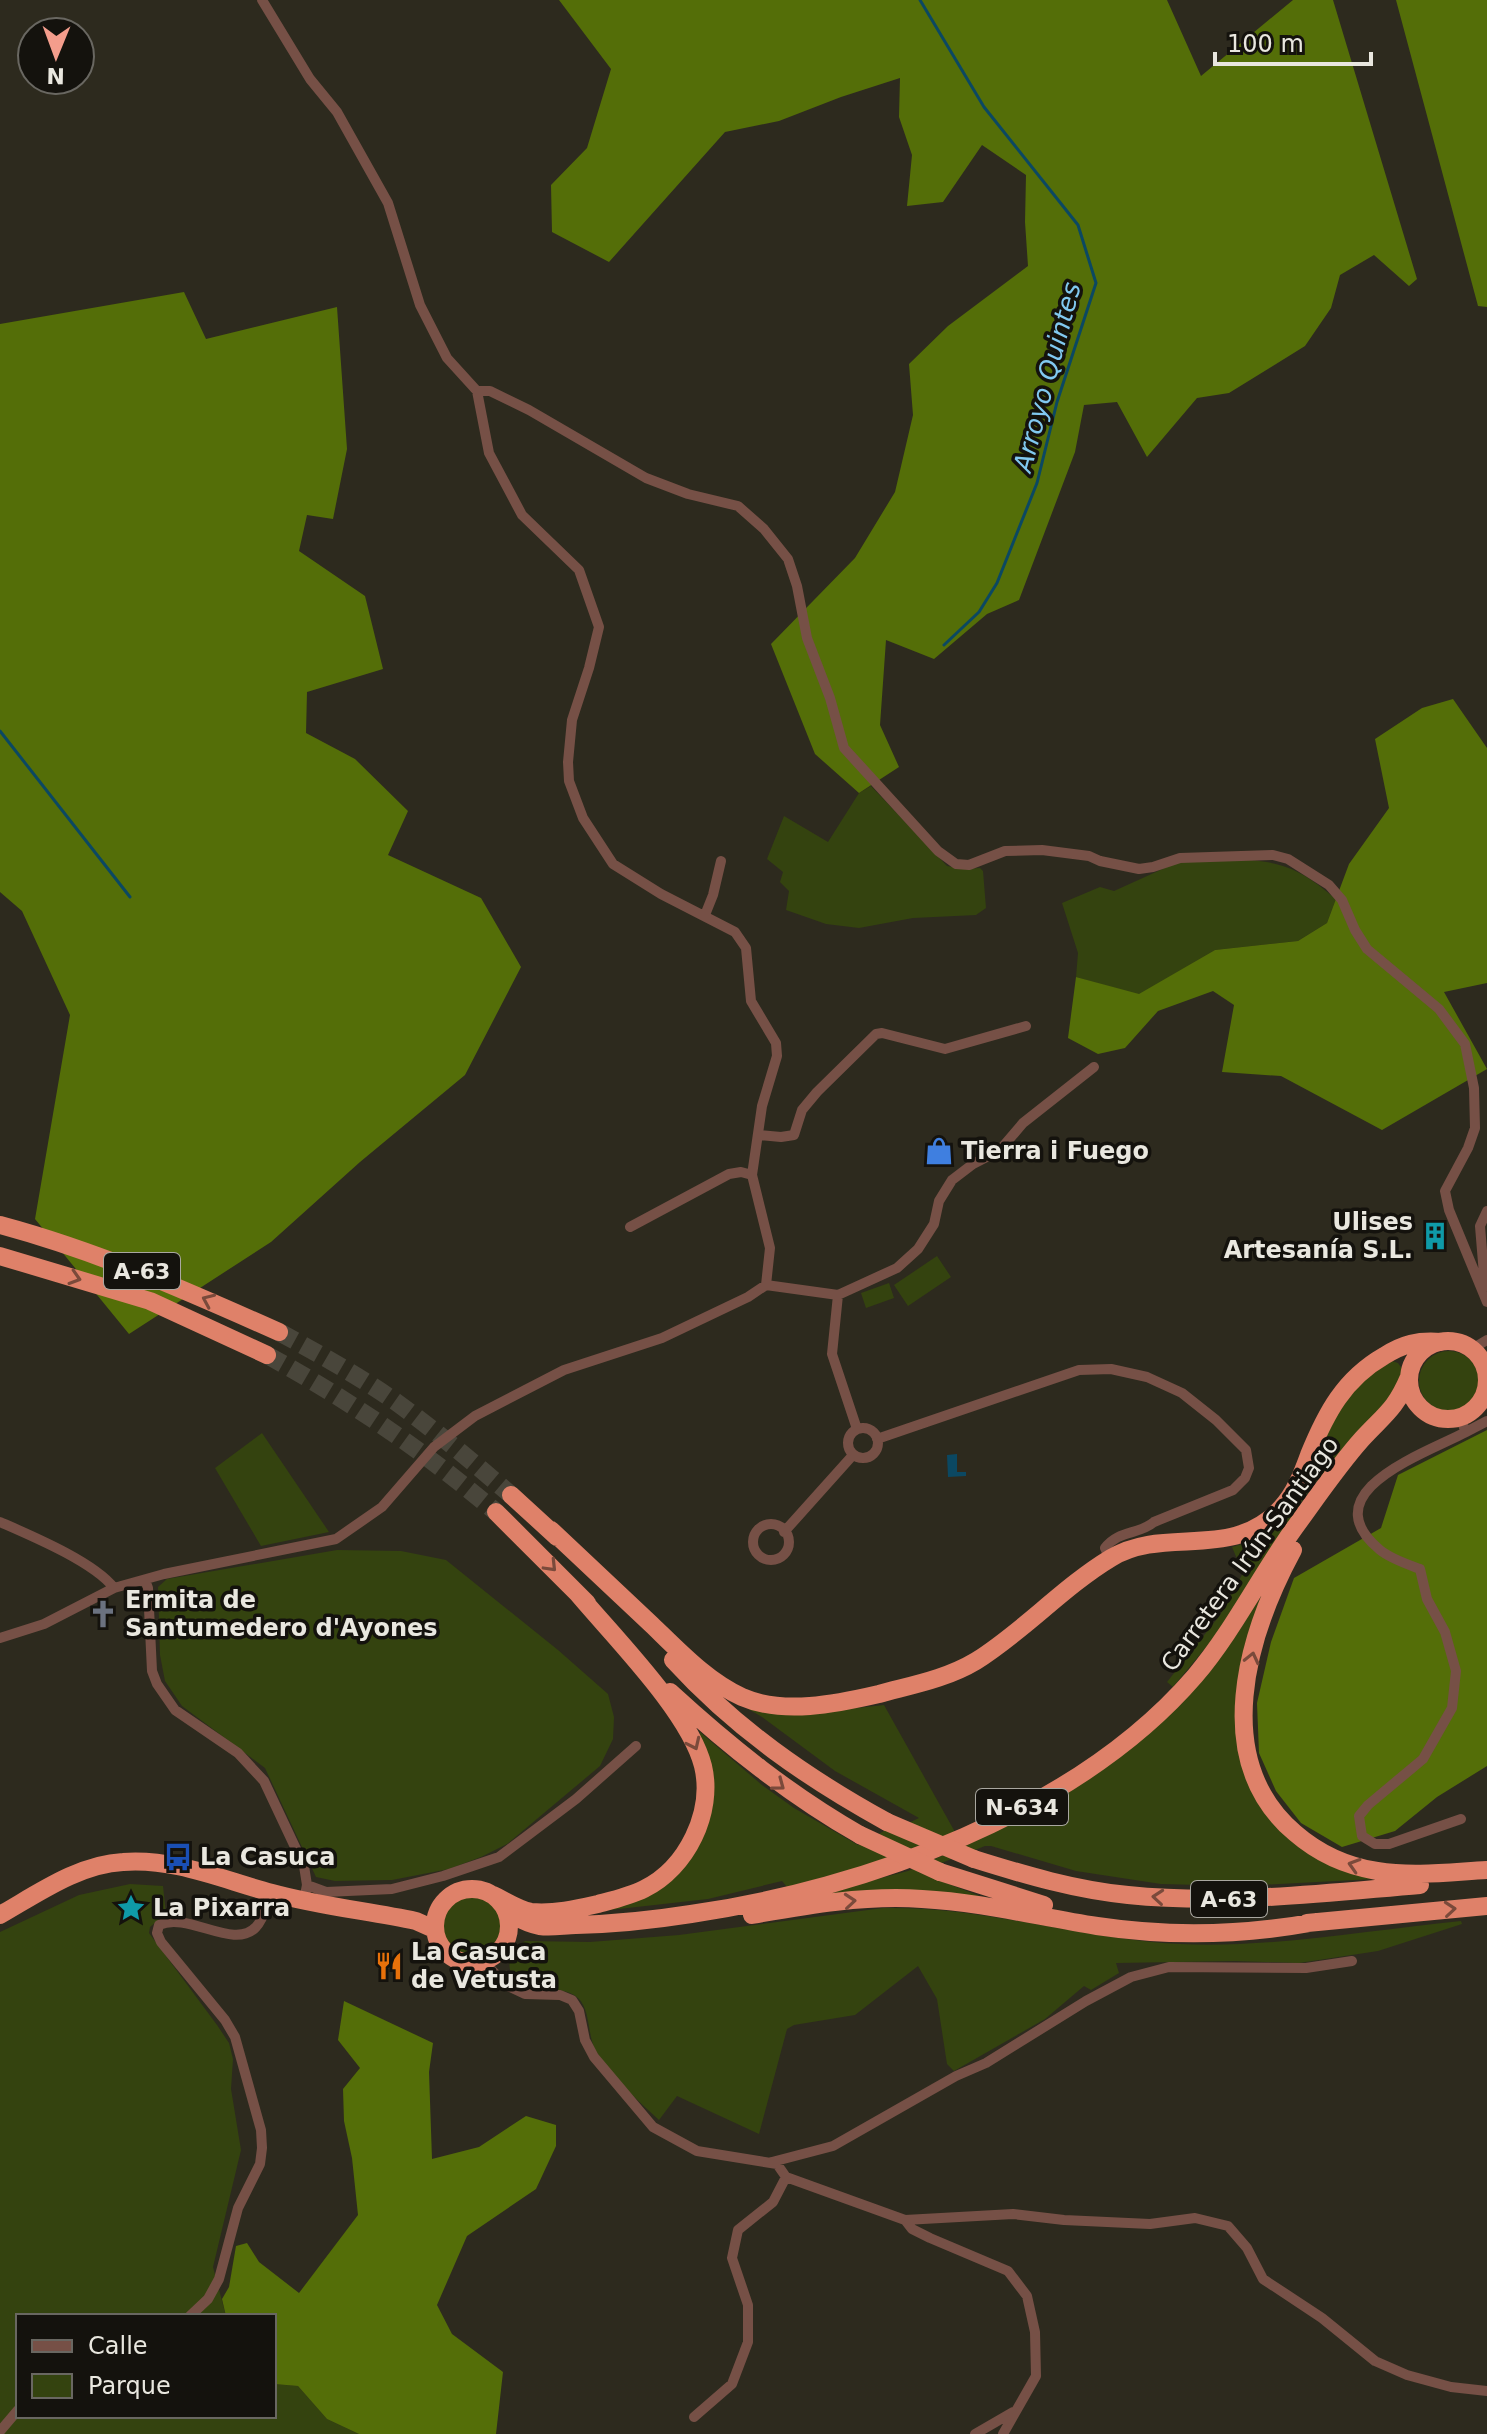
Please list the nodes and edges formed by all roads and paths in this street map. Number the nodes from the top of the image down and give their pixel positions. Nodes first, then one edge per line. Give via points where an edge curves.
1 (262, 0) edge
2 (477, 391) junction
3 (721, 861) dead end
4 (705, 915) junction
5 (1026, 1026) dead end
6 (1094, 1067) dead end
7 (759, 1135) junction
8 (752, 1175) junction
9 (1487, 1211) edge
10 (0, 1225) edge
11 (630, 1227) dead end
12 (0, 1256) edge
13 (766, 1285) junction
14 (838, 1295) junction
15 (1486, 1301) edge
16 (279, 1332) tunnel mouth
17 (1441, 1342) junction
18 (1482, 1354) edge
19 (267, 1355) tunnel mouth
20 (1385, 1355) junction
21 (1410, 1372) junction
22 (1486, 1393) edge
23 (1425, 1411) junction
24 (1487, 1421) edge
25 (1463, 1425) junction
26 (1376, 1426) junction
27 (857, 1429) junction
28 (877, 1439) junction
29 (853, 1455) junction
30 (511, 1495) tunnel mouth
31 (1318, 1497) junction
32 (496, 1512) tunnel mouth
33 (0, 1522) edge
34 (551, 1530) junction
35 (784, 1532) dead end
36 (1110, 1559) junction
37 (145, 1580) junction
38 (114, 1588) junction
39 (578, 1594) junction
40 (0, 1638) edge
41 (636, 1746) dead end
42 (1461, 1819) dead end
43 (1487, 1870) edge
44 (1487, 1879) edge
45 (272, 1893) junction
46 (305, 1893) junction
47 (493, 1895) junction
48 (439, 1906) junction
49 (1487, 1906) edge
50 (507, 1912) junction
51 (0, 1915) edge
52 (394, 1916) junction
53 (1316, 1922) junction
54 (606, 1924) junction
55 (542, 1926) junction
56 (434, 1929) junction
57 (504, 1945) junction
58 (483, 1961) junction
59 (1352, 1961) dead end
60 (770, 2163) junction
61 (786, 2177) junction
62 (905, 2220) junction
63 (192, 2314) edge
64 (1487, 2391) edge
65 (1015, 2411) junction
66 (16, 2412) edge
67 (694, 2417) dead end
68 (1, 2430) edge
69 (975, 2434) edge
70 (1003, 2434) edge

1 - 2 street via 310,79 337,112 388,203 420,305 447,358
2 - 4 street via 489,453 522,515 579,570 599,627 572,720 568,762 583,818 613,864
2 - 15 street via 490,391 529,410 646,478 738,506 764,529 788,559 807,638 844,748 956,864 969,865 1005,851 1089,856 1139,869 1180,858 1273,855 1329,885 1367,949 1439,1009 1465,1044 1475,1128 1445,1191
3 - 4 street
4 - 7 street via 735,932 746,948 751,1001 776,1043
5 - 7 street via 945,1049 876,1034 802,1110 794,1135
6 - 14 street via 1023,1123 1000,1150 952,1180 939,1201 934,1224 897,1268
7 - 8 street
8 - 11 street via 729,1174
8 - 13 street via 770,1248
9 - 15 street via 1480,1226
16 -> 10 highway, A-63 via 134,1268
12 -> 19 highway, A-63 via 150,1301
13 - 14 street
13 - 37 street via 662,1338 564,1370 475,1416 434,1447 382,1507 336,1539
14 - 27 street via 832,1354
17 - 18 highway
17 - 20 highway via 1401,1345
17 - 21 highway, N-634 via 1417,1355
18 - 22 highway
20 - 21 highway
20 - 36 highway via 1343,1389 1295,1488 1260,1526 1228,1539 1134,1548
21 - 23 highway via 1411,1390
21 - 26 highway, Carretera Irún-Santiago / N-634 via 1398,1403
22 - 25 highway
23 - 25 highway, N-634
23 - 26 highway, Carretera Irún-Santiago / N-634
24 - 25 street
25 - 42 street via 1381,1476 1361,1494 1357,1518 1382,1552 1420,1569 1456,1671 1452,1708 1423,1759 1359,1816 1362,1836 1389,1844
26 - 31 highway, Carretera Irún-Santiago / N-634
27 - 28 street via 867,1429
27 - 29 street via 848,1443
28 - 29 street via 871,1455
28 - 36 street via 1079,1370 1111,1369 1147,1377 1182,1393 1246,1450 1245,1478 1233,1490 1145,1530 1112,1538 1105,1548
29 - 35 street
30 - 34 highway, A-63
43 -> 31 highway via 1403,1874 1348,1864 1284,1823 1253,1776 1242,1719 1252,1655 1276,1583
31 - 54 highway, Carretera Irún-Santiago / N-634 via 1196,1675 1133,1737 1066,1782 958,1839 870,1872 742,1906
32 -> 39 highway, A-63
33 - 38 street via 105,1577
34 - 36 highway via 695,1666 743,1697 787,1707 869,1696 967,1666
44 -> 34 highway, A-63, bridge via 1173,1899 1097,1891 974,1859 887,1822 797,1769 699,1687
37 - 38 street
37 - 46 street via 152,1671 163,1696 258,1774 304,1866
38 - 40 street via 44,1624
39 -> 47 highway via 657,1688 694,1742 705,1785 699,1823 675,1864 631,1894 571,1910 529,1912
39 -> 53 highway, A-63, bridge via 714,1733 792,1794 860,1835 940,1872 1103,1918 1200,1927
41 - 46 street via 499,1857 392,1889
45 - 46 highway
45 - 51 highway via 188,1868 121,1862 85,1871
45 - 63 street via 251,1932 227,1934 169,1920 157,1933 235,2037 262,2139 260,2164 238,2208 219,2279
46 - 52 highway
47 - 48 highway via 465,1889
47 - 50 highway, N-634
48 - 52 highway
48 - 56 highway
53 -> 49 highway, A-63
50 - 55 highway, Carretera Irún-Santiago / N-634
50 - 57 highway
52 - 56 highway
54 -> 53 highway via 654,1927 888,1899 982,1905 1150,1931 1270,1931
54 - 55 highway, Carretera Irún-Santiago / N-634
55 - 57 highway, Carretera Irún-Santiago / N-634
56 - 58 highway via 439,1944 454,1959
57 - 58 highway, N-634
58 - 60 street via 506,1985 525,1994 572,2000 594,2057 653,2127 697,2151
59 - 60 street via 1306,1968 1169,1967 1131,1977 833,2146
60 - 61 street
61 - 62 street
61 - 67 street via 773,2202 738,2230 732,2258 748,2305 748,2342 732,2384
62 - 64 street via 1013,2214 1150,2224 1195,2218 1228,2226 1263,2279 1375,2361 1451,2387
62 - 65 street via 930,2238 1008,2271 1027,2296 1036,2376
65 - 69 street
65 - 70 street
66 - 68 street

